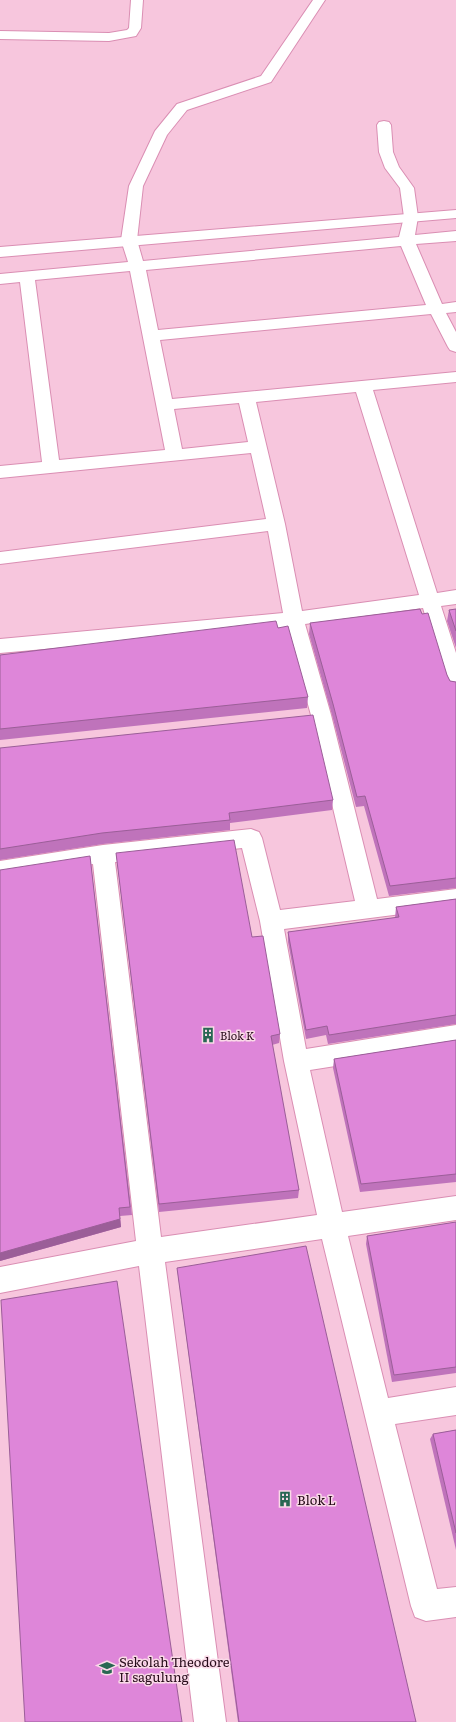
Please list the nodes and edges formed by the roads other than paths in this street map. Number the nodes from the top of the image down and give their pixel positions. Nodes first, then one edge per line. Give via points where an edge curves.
1 (137, 0) edge
2 (319, 0) edge
3 (0, 35) edge
4 (384, 125) dead end
5 (456, 214) edge
6 (411, 217) junction
7 (456, 236) edge
8 (129, 240) junction
9 (406, 240) junction
10 (0, 252) edge
11 (138, 265) junction
12 (27, 276) junction
13 (0, 279) edge
14 (456, 307) edge
15 (436, 309) junction
16 (151, 336) junction
17 (456, 347) edge
18 (456, 377) edge
19 (363, 386) junction
20 (246, 397) junction
21 (165, 405) junction
22 (257, 447) junction
23 (175, 455) junction
24 (51, 467) junction
25 (0, 472) edge
26 (276, 524) junction
27 (0, 558) edge
28 (456, 597) edge
29 (430, 600) junction
30 (294, 619) junction
31 (0, 646) edge
32 (456, 685) edge
33 (102, 854) junction
34 (0, 870) edge
35 (456, 898) edge
36 (368, 909) junction
37 (271, 921) junction
38 (456, 1036) edge
39 (296, 1061) junction
40 (456, 1208) edge
41 (332, 1225) junction
42 (150, 1251) junction
43 (0, 1280) edge
44 (456, 1401) edge
45 (379, 1413) junction
46 (456, 1602) edge
47 (210, 1722) edge

1 - 3 street via 135,28 131,33 109,37
2 - 8 street via 266,79 182,107 160,134 136,186
4 - 6 street via 386,152 392,168 407,188
5 - 6 street
6 - 8 street
6 - 9 street
7 - 9 street
8 - 10 street
8 - 11 street
9 - 11 street
9 - 15 street
11 - 12 street
11 - 16 street
12 - 13 street
12 - 24 street
14 - 15 street
15 - 16 street
15 - 17 street
16 - 21 street
18 - 19 street
19 - 20 street
19 - 29 street
20 - 21 street
20 - 22 street
21 - 23 street
22 - 23 street
22 - 26 street
23 - 24 street
24 - 25 street
26 - 27 street
26 - 30 street
28 - 29 street
29 - 30 street
29 - 32 street
30 - 31 street
30 - 36 street via 313,716
33 - 34 street
33 - 37 street via 251,838
33 - 42 street
35 - 36 street
36 - 37 street
37 - 39 street
38 - 39 street
39 - 41 street
40 - 41 street
41 - 42 street
41 - 45 street
42 - 43 street
42 - 47 street
44 - 45 street
45 - 46 street via 426,1606

